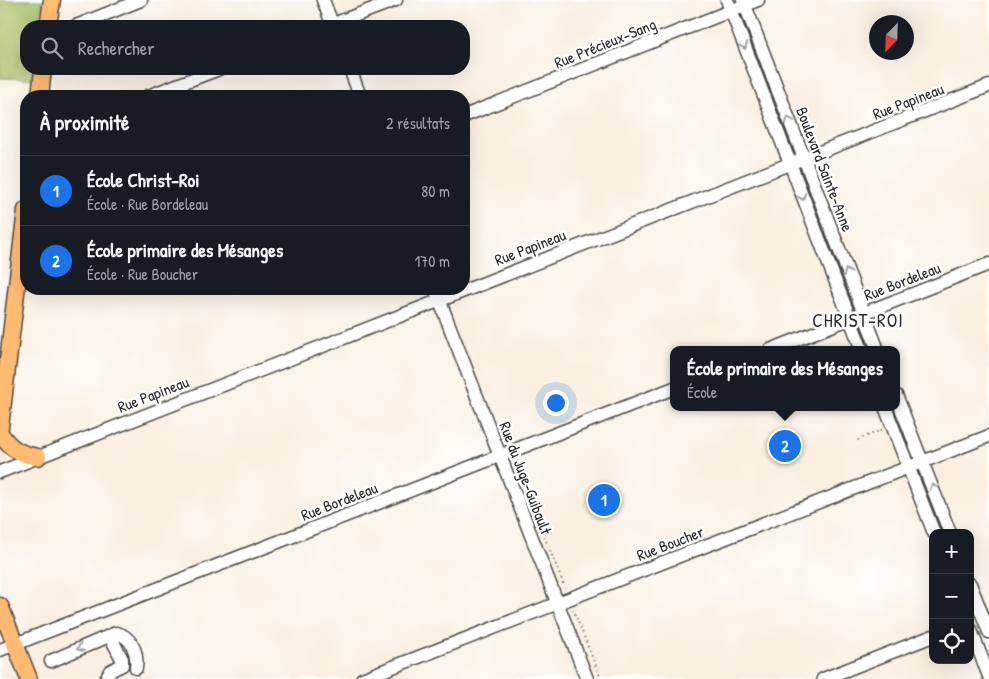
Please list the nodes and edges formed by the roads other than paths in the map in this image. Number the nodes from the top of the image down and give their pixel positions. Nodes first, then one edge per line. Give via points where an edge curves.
1 (52, 0) edge
2 (141, 0) edge
3 (323, 0) edge
4 (396, 0) edge
5 (758, 0) edge
6 (743, 2) edge
7 (729, 5) edge
8 (49, 20) edge
9 (91, 20) edge
10 (329, 20) edge
11 (346, 20) edge
12 (42, 75) edge
13 (203, 75) edge
14 (352, 75) edge
15 (989, 86) edge
16 (41, 90) edge
17 (164, 90) edge
18 (358, 90) edge
19 (470, 113) edge
20 (803, 159) junction
21 (789, 164) junction
22 (989, 264) edge
23 (470, 283) edge
24 (20, 295) edge
25 (437, 295) edge
26 (864, 313) junction
27 (850, 319) junction
28 (780, 346) edge
29 (860, 346) edge
30 (876, 346) edge
31 (3, 373) edge
32 (670, 390) edge
33 (2, 392) edge
34 (900, 405) edge
35 (887, 411) edge
36 (0, 427) edge
37 (0, 433) edge
38 (989, 436) edge
39 (500, 456) junction
40 (38, 457) junction
41 (923, 462) junction
42 (908, 467) junction
43 (0, 472) edge
44 (932, 529) edge
45 (948, 529) edge
46 (974, 592) edge
47 (558, 604) junction
48 (0, 606) edge
49 (986, 615) edge
50 (974, 620) edge
51 (989, 632) edge
52 (117, 635) junction
53 (929, 638) edge
54 (974, 638) edge
55 (15, 643) junction
56 (0, 650) edge
57 (51, 660) dead end
58 (136, 668) dead end
59 (989, 676) edge
60 (106, 678) edge
61 (29, 679) edge
62 (362, 679) edge
63 (587, 679) edge
64 (823, 679) edge

1 - 8 main road
2 - 9 street
3 - 10 street
4 - 11 street
5 - 6 street, Rue Précieux-Sang
6 - 7 street, Rue Précieux-Sang
20 -> 6 street, Boulevard Sainte-Anne
7 - 19 street, Rue Précieux-Sang
7 -> 21 street, Boulevard Sainte-Anne
12 - 16 main road
13 - 17 street
14 - 18 street
15 - 20 street, Rue Papineau
20 - 21 street, Rue Papineau
26 -> 20 street, Boulevard Sainte-Anne
21 - 23 street, Rue Papineau
21 -> 27 street, Boulevard Sainte-Anne
22 - 26 street, Rue Bordeleau
24 - 31 main road
25 - 39 street, Rue du Juge-Guibault
25 - 40 street, Rue Papineau
26 - 27 street, Rue Bordeleau
26 - 30 street, Boulevard Sainte-Anne
27 - 28 street, Rue Bordeleau
27 - 29 street, Boulevard Sainte-Anne
31 - 33 main road
32 - 39 street, Rue Bordeleau
33 - 36 main road
34 - 41 street
35 - 42 street
37 - 40 main road via 6,444 16,451
38 - 41 street, Rue Boucher
39 - 47 street, Rue du Juge-Guibault
39 - 55 street, Rue Bordeleau
40 - 43 street, Rue Papineau
41 - 42 street, Rue Boucher
45 -> 41 street
42 - 44 street
42 - 47 street, Rue Boucher
46 - 49 street
47 - 62 street, Rue Boucher
47 - 63 street, Rue du Juge-Guibault
48 - 55 main road
49 - 50 street
49 - 51 street
52 -> 57 street
52 - 58 street via 129,638 138,658
52 - 60 street via 122,665 110,670
53 - 64 street
54 - 59 street
55 - 56 street, Rue Bordeleau
55 - 61 main road

